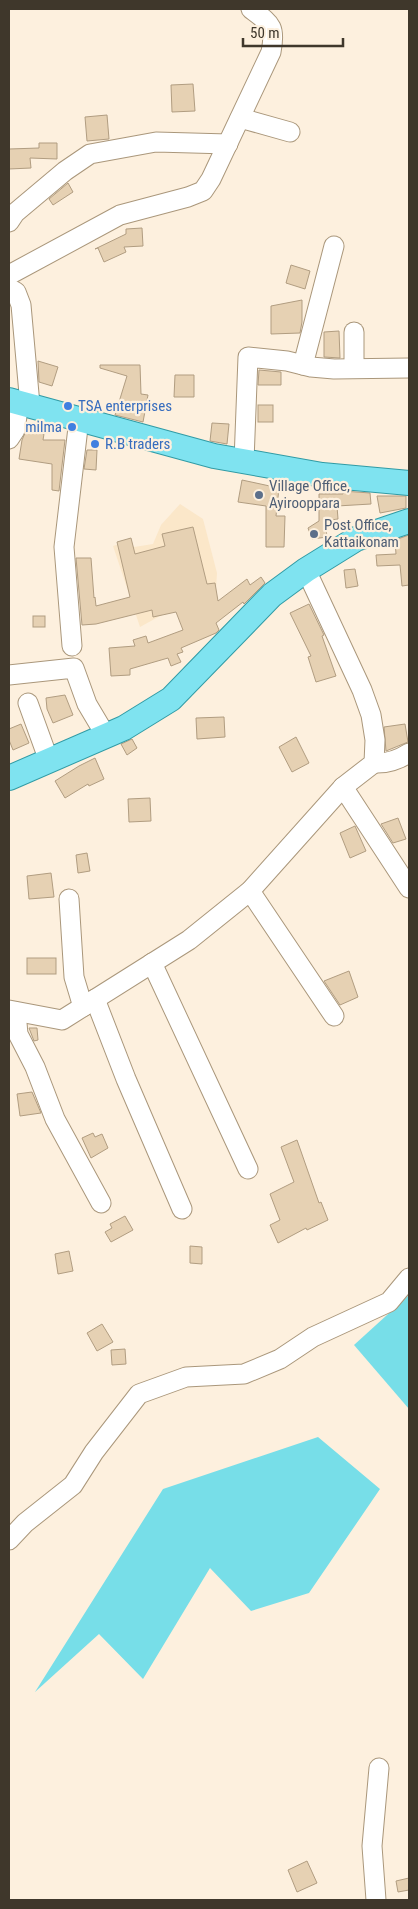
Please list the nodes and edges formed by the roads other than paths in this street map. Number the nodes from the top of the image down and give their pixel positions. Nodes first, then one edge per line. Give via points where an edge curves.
1 (251, 9) edge
2 (240, 118) junction
3 (290, 132) dead end
4 (228, 144) junction
5 (9, 222) edge
6 (334, 246) dead end
7 (9, 274) edge
8 (9, 288) edge
9 (354, 332) dead end
10 (303, 366) junction
11 (354, 368) junction
12 (409, 368) edge
13 (19, 402) edge
14 (79, 418) junction
15 (9, 439) edge
16 (244, 461) junction
17 (409, 483) edge
18 (409, 520) edge
19 (306, 570) junction
20 (72, 646) dead end
21 (9, 675) edge
22 (28, 703) dead end
23 (106, 736) junction
24 (409, 753) edge
25 (49, 761) junction
26 (374, 763) junction
27 (9, 778) edge
28 (343, 787) junction
29 (409, 888) edge
30 (250, 891) junction
31 (69, 899) dead end
32 (152, 963) junction
33 (89, 1003) junction
34 (12, 1011) edge
35 (334, 1016) dead end
36 (248, 1169) dead end
37 (101, 1203) dead end
38 (182, 1209) dead end
39 (409, 1278) edge
40 (9, 1540) edge
41 (379, 1768) dead end
42 (376, 1900) edge

1 - 2 street via 268,22 274,35 271,52
2 - 3 street
2 - 4 street
4 - 5 street via 156,142 90,154 15,213
4 - 7 street via 203,191 120,215
6 - 10 street
8 - 13 street via 16,292 21,304
9 - 11 street
10 - 11 street
10 - 16 street via 248,357
11 - 12 street
13 - 14 main road
13 - 15 street via 15,430
14 - 16 main road via 214,456
14 - 20 street via 64,547
16 - 17 main road via 322,475
18 - 19 main road via 356,539
19 - 23 main road via 272,595 171,699
19 - 26 street via 371,715
21 - 23 street via 74,668 87,704
22 - 25 street
23 - 25 main road
24 - 26 street via 398,760
25 - 27 main road
26 - 28 street
28 - 29 street
28 - 30 street
30 - 32 street via 189,940
30 - 35 street
31 - 33 street via 74,977
32 - 33 street
32 - 36 street
33 - 34 street via 62,1020
33 - 38 street
34 - 37 street via 18,1034 55,1119
39 - 40 street via 389,1302 313,1336 280,1359 244,1374 186,1377 139,1394 73,1485 26,1522
41 - 42 street via 372,1846

